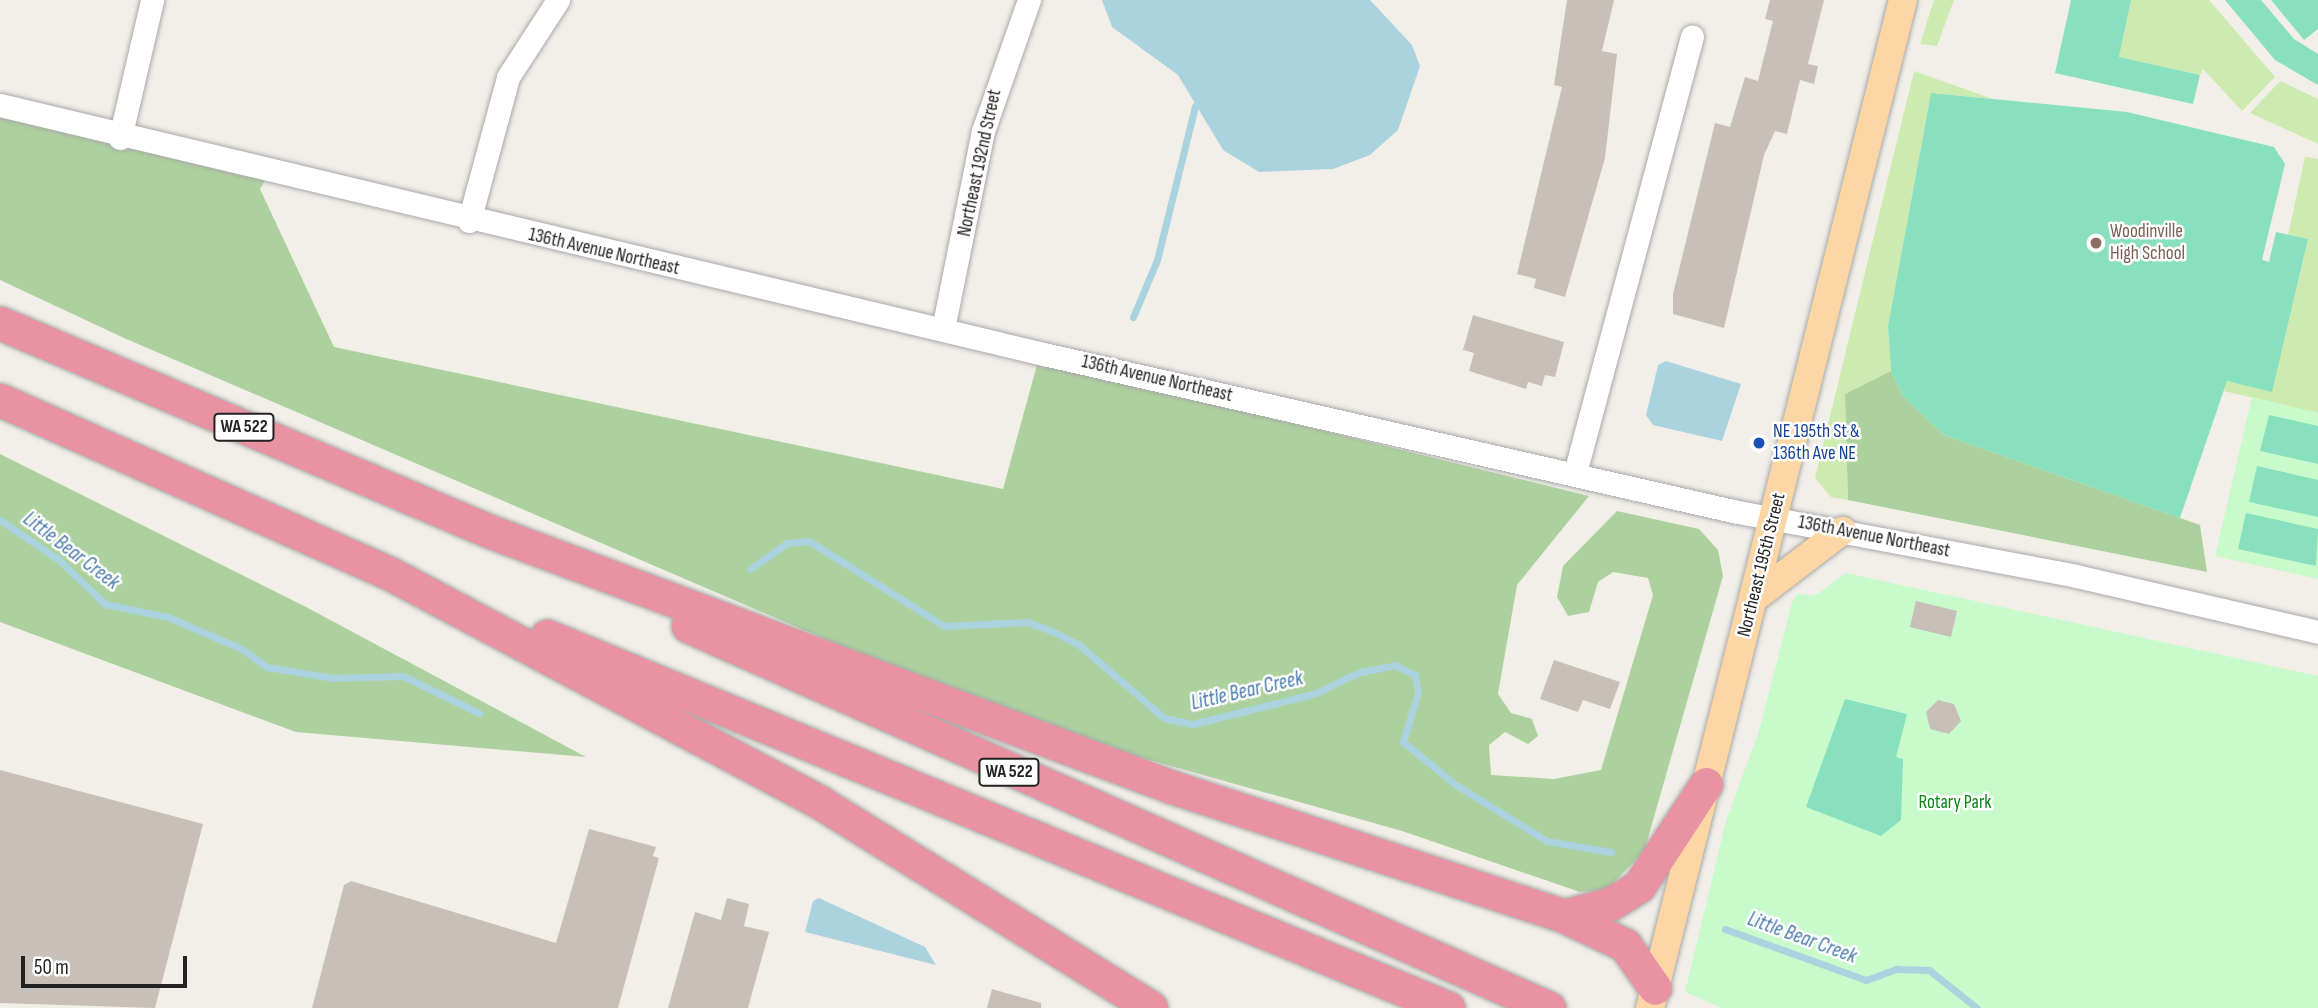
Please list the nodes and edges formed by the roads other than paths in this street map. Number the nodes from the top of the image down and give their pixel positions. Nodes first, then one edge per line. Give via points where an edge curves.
1 (152, 0) edge
2 (558, 0) edge
3 (1028, 0) edge
4 (1903, 0) edge
5 (1692, 36) dead end
6 (0, 105) edge
7 (120, 138) junction
8 (468, 220) junction
9 (0, 323) edge
10 (943, 329) junction
11 (0, 400) edge
12 (1574, 473) junction
13 (1775, 516) junction
14 (489, 531) junction
15 (1842, 531) junction
16 (389, 573) junction
17 (1754, 598) junction
18 (2318, 632) edge
19 (1706, 784) junction
20 (1564, 916) junction
21 (1652, 998) edge
22 (1542, 1005) edge
23 (1151, 1008) edge
24 (1448, 1008) edge

1 - 7 street
2 - 8 street via 508,77
3 - 10 street, Northeast 192nd Street via 983,131
4 - 13 main road, Northeast 195th Street
5 - 12 street
6 - 7 street, 136th Avenue Northeast
7 - 8 street, 136th Avenue Northeast
8 - 10 street, 136th Avenue Northeast
9 - 14 highway, WA 522
10 - 12 street, 136th Avenue Northeast
11 - 16 highway, WA 522
12 - 13 street, 136th Avenue Northeast
13 - 15 street, 136th Avenue Northeast
13 - 17 main road, Northeast 195th Street
14 - 20 highway via 1172,787
14 - 22 highway, WA 522 via 798,680
15 - 17 main road
15 - 18 street, 136th Avenue Northeast
16 - 23 highway via 821,803
16 - 24 highway, WA 522
17 - 19 main road, Northeast 195th Street
19 - 20 highway via 1639,886 1612,903
19 - 21 main road, Northeast 195th Street
20 - 21 highway via 1625,946

